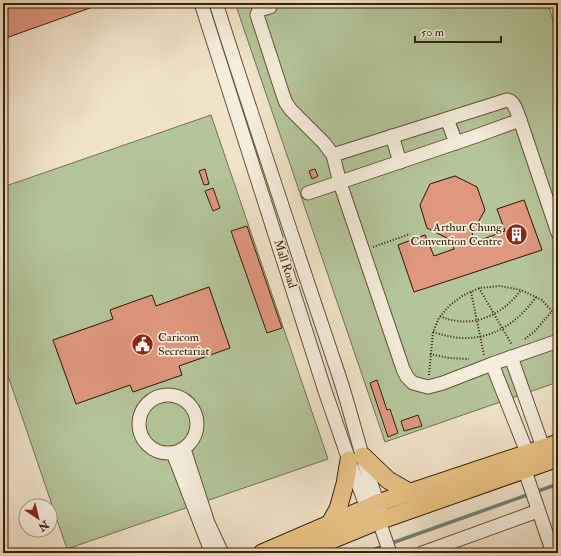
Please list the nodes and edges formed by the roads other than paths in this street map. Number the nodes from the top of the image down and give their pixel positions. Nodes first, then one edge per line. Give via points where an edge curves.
1 (201, 3) edge
2 (216, 3) edge
3 (270, 7) dead end
4 (447, 119) junction
5 (520, 120) junction
6 (392, 136) junction
7 (456, 143) junction
8 (333, 155) junction
9 (400, 162) junction
10 (340, 183) junction
11 (308, 193) dead end
12 (558, 233) edge
13 (558, 341) edge
14 (513, 351) junction
15 (488, 359) junction
16 (178, 451) junction
17 (356, 458) junction
18 (538, 459) edge
19 (409, 492) junction
20 (538, 511) junction
21 (377, 517) junction
22 (329, 525) junction
23 (210, 553) edge
24 (222, 553) edge
25 (262, 553) edge
26 (300, 553) edge
27 (390, 553) edge
28 (422, 553) edge
29 (553, 553) edge

1 - 17 street, Mall Road
2 - 17 street, Mall Road via 344,391
3 - 8 street via 259,10 257,15 282,95 291,110
4 - 5 street via 510,100 514,103
4 - 6 street
4 - 7 street
5 - 7 street
5 - 12 street
6 - 8 street
6 - 9 street
7 - 9 street
8 - 10 street
9 - 10 street
10 - 11 street
10 - 15 street via 407,377 413,383 428,387 443,383
13 - 14 street
14 - 15 street
14 - 18 street
15 - 18 street
16 - 16 street via 163,453 154,450 146,444 140,431 140,416 144,408 159,396 179,397 187,402 197,418 197,428 190,444
16 - 23 street
16 - 24 street
17 - 19 main road
17 - 21 street, Mall Road
17 - 22 main road via 338,509
18 - 19 main road
18 - 20 street
18 - 21 main road
19 - 21 main road
20 - 28 street
20 - 29 street
21 - 22 main road
21 - 26 main road
21 - 27 street, Mall Road
22 - 25 main road

